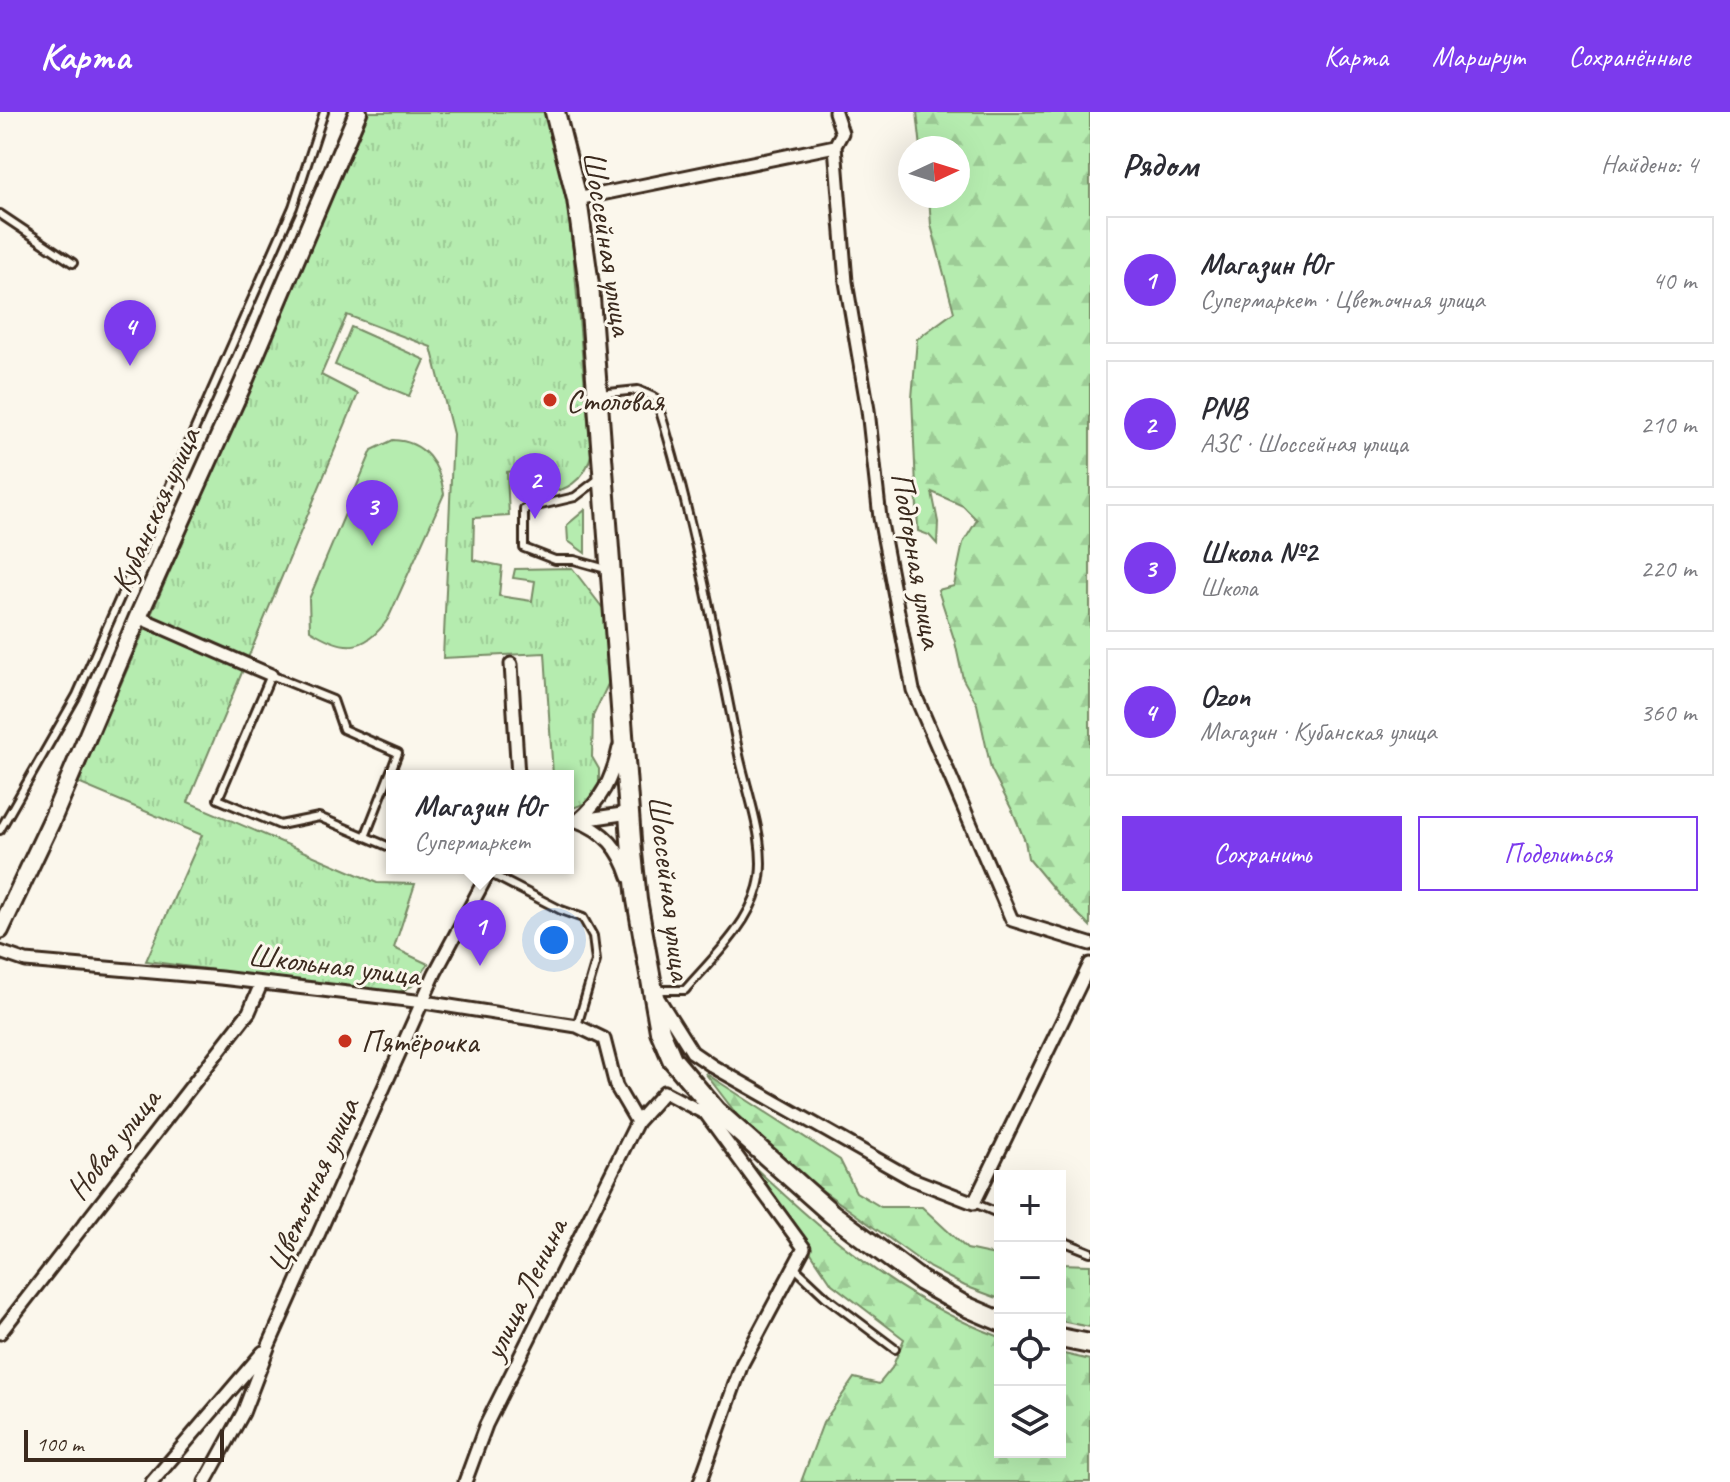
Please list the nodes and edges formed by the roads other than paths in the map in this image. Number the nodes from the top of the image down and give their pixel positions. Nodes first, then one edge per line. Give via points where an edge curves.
1 (324, 112) edge
2 (358, 112) edge
3 (555, 112) edge
4 (835, 112) edge
5 (835, 146) junction
6 (577, 199) junction
7 (0, 214) edge
8 (73, 263) dead end
9 (599, 394) junction
10 (603, 475) junction
11 (610, 570) junction
12 (138, 617) junction
13 (511, 664) dead end
14 (271, 675) junction
15 (622, 735) junction
16 (391, 770) edge
17 (518, 770) edge
18 (386, 784) edge
19 (629, 813) junction
20 (574, 821) edge
21 (574, 822) edge
22 (574, 822) edge
23 (0, 830) edge
24 (365, 837) junction
25 (386, 846) edge
26 (488, 874) edge
27 (497, 874) edge
28 (637, 900) junction
29 (0, 930) edge
30 (1090, 944) edge
31 (0, 952) edge
32 (1090, 964) edge
33 (261, 984) junction
34 (652, 990) junction
35 (424, 1002) junction
36 (577, 1026) junction
37 (637, 1122) junction
38 (974, 1203) junction
39 (994, 1211) edge
40 (1065, 1242) edge
41 (1090, 1252) edge
42 (794, 1267) junction
43 (994, 1318) edge
44 (0, 1333) edge
45 (1066, 1339) edge
46 (1090, 1344) edge
47 (269, 1345) junction
48 (895, 1349) dead end
49 (152, 1482) edge
50 (205, 1482) edge
51 (465, 1482) edge
52 (700, 1482) edge

1 - 23 lane via 293,207 77,695
2 - 12 main road, Кубанская улица
3 - 6 main road, Шоссейная улица
4 - 5 street, Подгорная улица via 842,133
5 - 6 street
5 - 30 street, Подгорная улица via 846,282 880,518 913,690 1012,920
6 - 9 main road, Шоссейная улица
7 - 8 lane
9 - 10 main road, Шоссейная улица
9 - 34 lane via 638,390 656,398 686,506 760,843 760,883 751,908 685,990
10 - 11 main road, Шоссейная улица
10 - 11 lane via 575,497 524,509 524,548
11 - 15 main road, Шоссейная улица
12 - 14 street
12 - 29 main road, Кубанская улица
13 - 17 street
14 - 16 lane via 333,700 343,729 398,753
14 - 24 lane via 218,799 280,825 319,817
15 - 19 main road, Шоссейная улица
15 - 20 street via 610,782 591,809
18 - 24 lane
19 - 21 street
19 - 28 main road, Шоссейная улица
22 - 28 street via 608,837
24 - 25 lane
26 - 35 street, Цветочная улица
27 - 36 lane via 583,918 593,936 596,961
28 - 34 main road, Шоссейная улица
31 - 33 street, Школьная улица via 26,961
32 - 38 street
33 - 35 street, Школьная улица
33 - 44 street, Новая улица via 249,1012
34 - 38 street via 692,1052 714,1067 912,1179
34 - 43 main road, Шоссейная улица via 672,1059 716,1111 832,1214 921,1281
35 - 36 street, Школьная улица
35 - 47 street, Цветочная улица
36 - 37 street, Школьная улица via 604,1039 616,1086
37 - 42 street via 664,1092 706,1114 804,1248
37 - 51 street, улица Ленина via 486,1425
38 - 39 lane
40 - 41 lane
42 - 48 lane
42 - 52 street via 742,1364
45 - 46 main road
47 - 49 street
47 - 50 street, Цветочная улица via 243,1413

